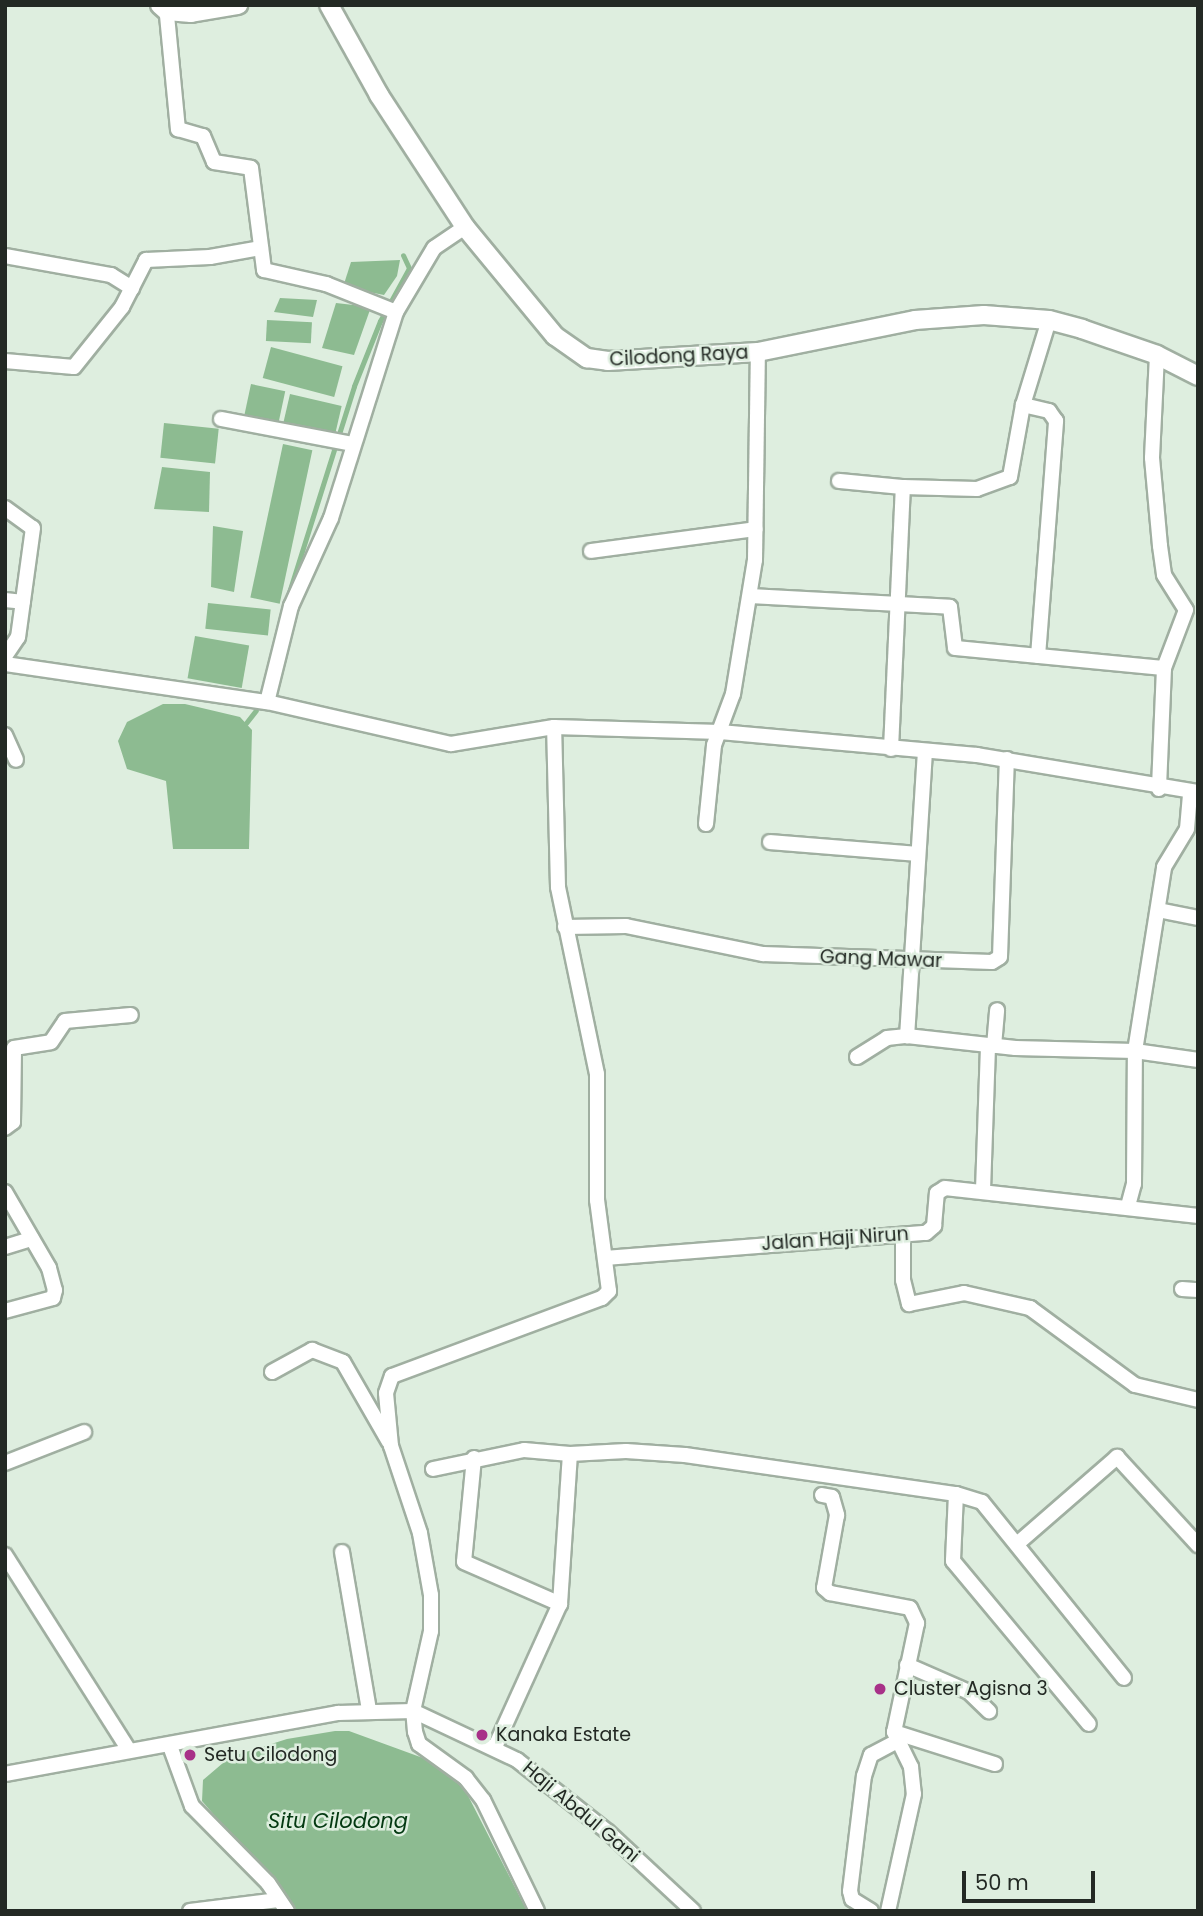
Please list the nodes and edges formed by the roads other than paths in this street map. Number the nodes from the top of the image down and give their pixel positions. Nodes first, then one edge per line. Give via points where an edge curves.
1 (239, 5) edge
2 (329, 5) edge
3 (164, 7) edge
4 (465, 227) junction
5 (261, 248) junction
6 (5, 256) edge
7 (132, 288) junction
8 (388, 309) junction
9 (1049, 320) junction
10 (758, 352) junction
11 (1157, 355) junction
12 (5, 361) edge
13 (1198, 376) edge
14 (1023, 405) junction
15 (221, 419) dead end
16 (344, 441) junction
17 (839, 481) dead end
18 (904, 487) junction
19 (5, 508) edge
20 (756, 529) junction
21 (591, 551) dead end
22 (750, 596) junction
23 (5, 600) edge
24 (23, 602) junction
25 (897, 606) junction
26 (5, 656) edge
27 (1038, 656) junction
28 (5, 664) edge
29 (1164, 668) junction
30 (267, 702) junction
31 (554, 727) junction
32 (720, 732) junction
33 (5, 735) edge
34 (891, 749) junction
35 (925, 751) junction
36 (1007, 759) junction
37 (16, 760) dead end
38 (1159, 789) junction
39 (1194, 792) edge
40 (706, 824) dead end
41 (770, 842) dead end
42 (918, 854) junction
43 (1158, 910) junction
44 (1198, 918) edge
45 (565, 927) junction
46 (909, 960) junction
47 (997, 1010) dead end
48 (131, 1016) dead end
49 (907, 1036) junction
50 (991, 1046) junction
51 (1135, 1051) junction
52 (856, 1057) dead end
53 (1198, 1060) edge
54 (5, 1128) edge
55 (983, 1190) junction
56 (5, 1192) edge
57 (1128, 1206) junction
58 (1198, 1216) edge
59 (903, 1235) junction
60 (32, 1239) junction
61 (5, 1247) edge
62 (605, 1258) junction
63 (1182, 1289) dead end
64 (1198, 1290) edge
65 (5, 1311) edge
66 (272, 1372) dead end
67 (1198, 1400) edge
68 (84, 1432) dead end
69 (391, 1446) junction
70 (570, 1454) junction
71 (474, 1458) junction
72 (5, 1462) edge
73 (433, 1469) dead end
74 (822, 1494) dead end
75 (956, 1494) junction
76 (1017, 1544) junction
77 (1198, 1545) edge
78 (342, 1552) dead end
79 (5, 1555) edge
80 (560, 1604) junction
81 (907, 1665) junction
82 (1124, 1678) dead end
83 (369, 1710) junction
84 (413, 1711) junction
85 (989, 1711) dead end
86 (1089, 1724) dead end
87 (894, 1737) junction
88 (170, 1746) junction
89 (495, 1747) junction
90 (128, 1749) junction
91 (995, 1764) dead end
92 (5, 1774) edge
93 (282, 1905) edge
94 (190, 1911) edge
95 (537, 1911) edge
96 (693, 1911) edge
97 (871, 1911) edge
98 (888, 1911) edge

1 - 3 street via 191,13
2 - 4 street, Cilodong Raya via 368,78
3 - 5 street via 178,129 203,136 214,162 251,168
4 - 8 street via 434,248
4 - 10 street, Cilodong Raya via 555,336 587,358 608,361
5 - 7 street via 210,257 146,260
5 - 8 street via 264,270 326,285
6 - 7 street via 104,274
7 - 12 street via 74,367
8 - 16 street
9 - 10 street, Cilodong Raya via 937,316
9 - 11 street, Cilodong Raya
9 - 14 street
10 - 20 street
11 - 13 street, Cilodong Raya
11 - 29 street via 1152,458 1160,547 1164,575 1186,610
14 - 18 street via 1010,477 976,489
14 - 27 street via 1049,411 1056,421
15 - 16 street
16 - 30 street via 331,518 290,606
17 - 18 street
18 - 25 street
19 - 24 street via 33,528
20 - 21 street
20 - 22 street
22 - 25 street
22 - 32 street via 733,694
23 - 24 street
24 - 26 street via 19,637
25 - 27 street via 952,608 955,648
25 - 34 street
27 - 29 street
28 - 30 street
29 - 38 street
30 - 31 street via 451,744
31 - 32 street
31 - 45 street via 558,887
32 - 34 street
32 - 40 street via 714,745
33 - 37 street
34 - 35 street
35 - 36 street
35 - 42 street
36 - 38 street
36 - 46 street, Gang Mawar via 1000,957 979,963
38 - 39 street
39 - 43 street via 1187,829 1164,867
41 - 42 street
42 - 46 street
43 - 44 street
43 - 51 street
45 - 46 street, Gang Mawar via 626,926 763,954
45 - 62 street via 597,1074 594,1148
46 - 49 street
47 - 50 street
48 - 54 street via 65,1021 51,1042 13,1048 13,1122
49 - 50 street
49 - 52 street via 887,1038
50 - 51 street
50 - 55 street
51 - 53 street
51 - 57 street via 1134,1184
55 - 57 street, Jalan Haji Nirun
55 - 59 street, Jalan Haji Nirun via 940,1190 931,1231
56 - 60 street
57 - 58 street, Jalan Haji Nirun
59 - 62 street, Jalan Haji Nirun
59 - 67 street via 903,1280 909,1304 964,1293 1030,1308 1135,1385
60 - 61 street
60 - 65 street via 49,1268 55,1295
62 - 69 street via 607,1295 392,1376 386,1393
63 - 64 street
66 - 69 street via 312,1350 343,1362
68 - 72 street
69 - 84 street via 421,1533 431,1595 431,1631
70 - 71 street via 524,1450
70 - 75 street via 685,1455
70 - 80 street
71 - 73 street
71 - 80 street via 464,1562
74 - 81 street via 832,1497 837,1515 824,1588 830,1593 910,1608 917,1623
75 - 76 street via 982,1502
75 - 86 street via 953,1561
76 - 77 street via 1117,1457
76 - 82 street
78 - 83 street
79 - 90 street
80 - 89 street
81 - 85 street via 969,1692
81 - 87 street
83 - 84 street, Haji Abdul Gani
83 - 88 street, Haji Abdul Gani
84 - 89 street, Haji Abdul Gani
84 - 95 street via 419,1744 466,1778 483,1800
87 - 91 street
87 - 97 street via 871,1755 864,1776 850,1891 852,1899
87 - 98 street via 911,1767 914,1794
88 - 90 street, Haji Abdul Gani
88 - 93 street via 192,1806 268,1884
89 - 96 street, Haji Abdul Gani via 608,1832
90 - 92 street, Haji Abdul Gani
93 - 94 street

